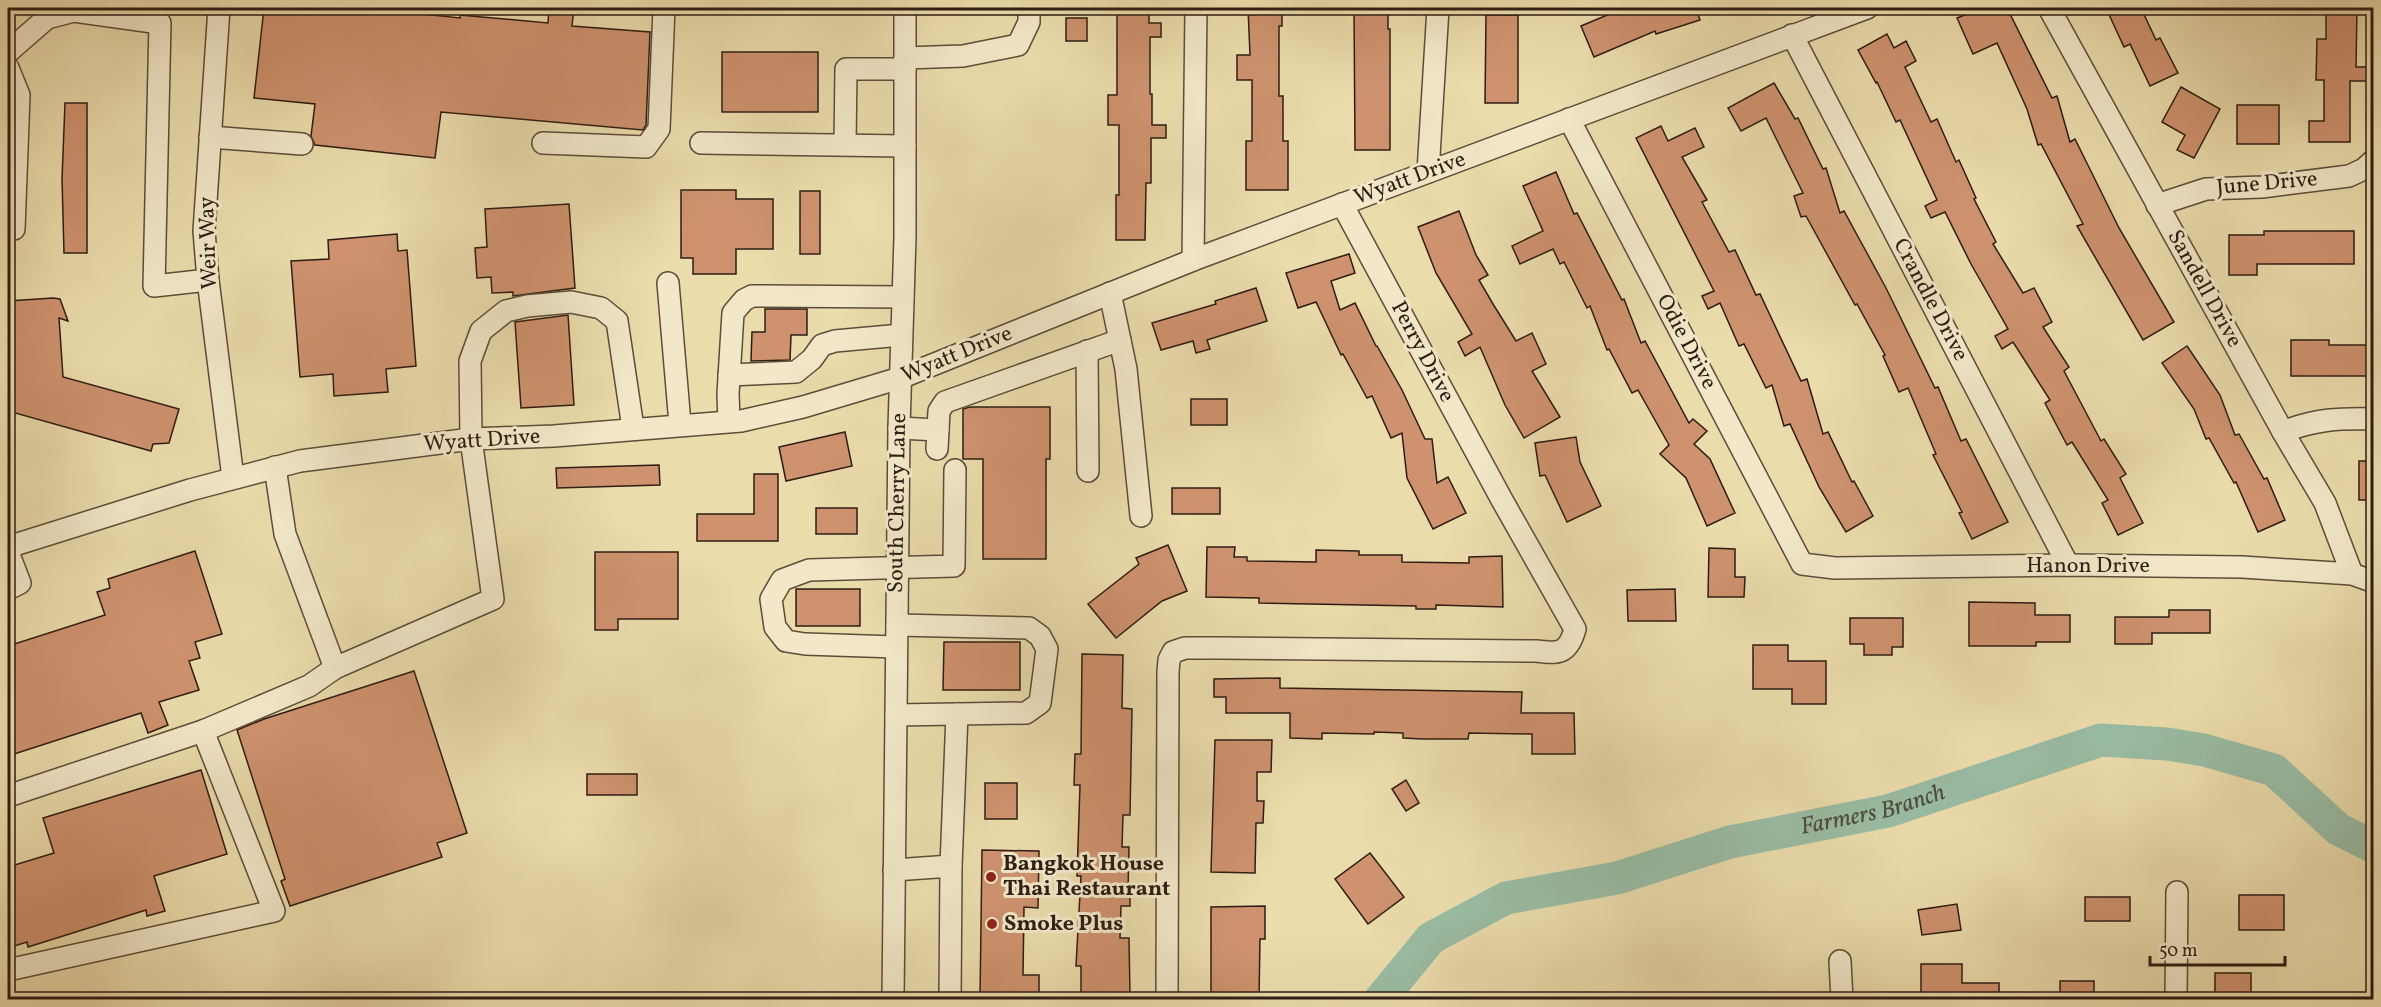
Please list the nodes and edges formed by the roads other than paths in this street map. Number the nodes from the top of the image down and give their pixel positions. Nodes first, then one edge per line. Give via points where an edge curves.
1 (219, 8) edge
2 (664, 8) edge
3 (905, 8) edge
4 (1029, 8) edge
5 (1196, 8) edge
6 (1438, 8) edge
7 (1867, 8) edge
8 (2049, 8) edge
9 (1792, 35) junction
10 (8, 52) edge
11 (905, 64) junction
12 (8, 68) edge
13 (1569, 119) junction
14 (210, 137) junction
15 (543, 143) dead end
16 (701, 143) dead end
17 (302, 144) dead end
18 (845, 144) junction
19 (905, 146) junction
20 (2373, 160) edge
21 (1428, 172) junction
22 (1342, 204) junction
23 (2157, 205) junction
24 (8, 230) edge
25 (1193, 261) junction
26 (208, 280) junction
27 (668, 283) dead end
28 (1110, 293) junction
29 (903, 297) junction
30 (901, 335) junction
31 (1120, 340) junction
32 (1087, 351) junction
33 (729, 375) junction
34 (900, 378) junction
35 (2373, 419) edge
36 (729, 421) junction
37 (680, 424) junction
38 (633, 428) junction
39 (899, 428) junction
40 (2283, 432) junction
41 (471, 439) junction
42 (275, 467) junction
43 (955, 470) dead end
44 (1088, 471) dead end
45 (233, 478) junction
46 (1141, 516) dead end
47 (8, 547) edge
48 (8, 552) edge
49 (1802, 564) joint
50 (2068, 565) junction
51 (897, 568) junction
52 (2352, 574) junction
53 (2373, 582) edge
54 (8, 589) edge
55 (897, 625) junction
56 (896, 647) junction
57 (335, 668) junction
58 (957, 714) junction
59 (896, 715) junction
60 (203, 731) junction
61 (8, 796) edge
62 (951, 867) junction
63 (894, 870) junction
64 (2177, 892) dead end
65 (1840, 961) dead end
66 (8, 970) edge
67 (893, 999) edge
68 (950, 999) edge
69 (1167, 999) edge
70 (1842, 999) edge
71 (2176, 999) edge

1 - 14 street, Weir Way
2 - 15 street via 659,129 646,147
3 - 11 street, South Cherry Lane
4 - 11 street via 1029,22 1018,45
5 - 25 street
6 - 21 street
7 - 9 street, Wyatt Drive
8 - 23 street, Sandell Drive
9 - 13 street, Wyatt Drive
9 - 50 street, Crandle Drive
10 - 26 street via 47,18 74,11 160,23 154,286
11 - 18 street via 846,69
11 - 19 street, South Cherry Lane
12 - 24 street via 19,95 14,229
13 - 21 street, Wyatt Drive
13 - 49 street, Odie Drive
14 - 17 street
14 - 26 street, Weir Way via 204,231
16 - 18 street
18 - 19 street
19 - 29 street, South Cherry Lane
20 - 23 street, June Drive via 2349,176 2262,187 2205,189
21 - 22 street, Wyatt Drive
22 - 25 street, Wyatt Drive
22 - 69 street, Perry Drive via 1575,629 1567,647 1558,653 1218,648 1173,652 1168,672
23 - 40 street, Sandell Drive
25 - 28 street, Wyatt Drive
26 - 45 street, Weir Way
27 - 37 street
28 - 31 street
28 - 34 street, Wyatt Drive
29 - 30 street, South Cherry Lane
29 - 33 street via 752,296 733,313
30 - 33 street via 822,345 796,372
30 - 34 street, South Cherry Lane
31 - 32 street
31 - 46 street
32 - 39 street via 950,399 941,405 938,439
32 - 44 street
33 - 36 street
34 - 36 street, Wyatt Drive via 803,407
34 - 39 street, South Cherry Lane
35 - 40 street via 2306,422
36 - 37 street, Wyatt Drive
37 - 38 street, Wyatt Drive
38 - 41 street, Wyatt Drive
38 - 41 street via 617,321 601,308 571,302 506,311 481,331 470,361
39 - 51 street, South Cherry Lane
40 - 52 street, Sandell Drive via 2325,503
41 - 42 street, Wyatt Drive
41 - 57 street via 493,599
42 - 45 street, Wyatt Drive
42 - 57 street via 285,534
43 - 51 street via 954,567
45 - 47 street, Wyatt Drive
48 - 54 street via 20,583
49 - 50 street, Hanon Drive via 1835,568
50 - 52 street, Hanon Drive via 2242,567
51 - 55 street, South Cherry Lane
51 - 56 street via 809,570 782,580 771,599 775,627 786,641
52 - 53 street, Hanon Drive
55 - 56 street, South Cherry Lane
55 - 58 street via 1029,628 1040,636 1047,649 1040,703 1026,713
56 - 59 street, South Cherry Lane
57 - 60 street via 309,686
58 - 59 street
58 - 62 street
59 - 63 street, South Cherry Lane
60 - 61 street
60 - 66 street via 274,911
62 - 63 street
62 - 68 street
63 - 67 street, South Cherry Lane
64 - 71 street
65 - 70 street

